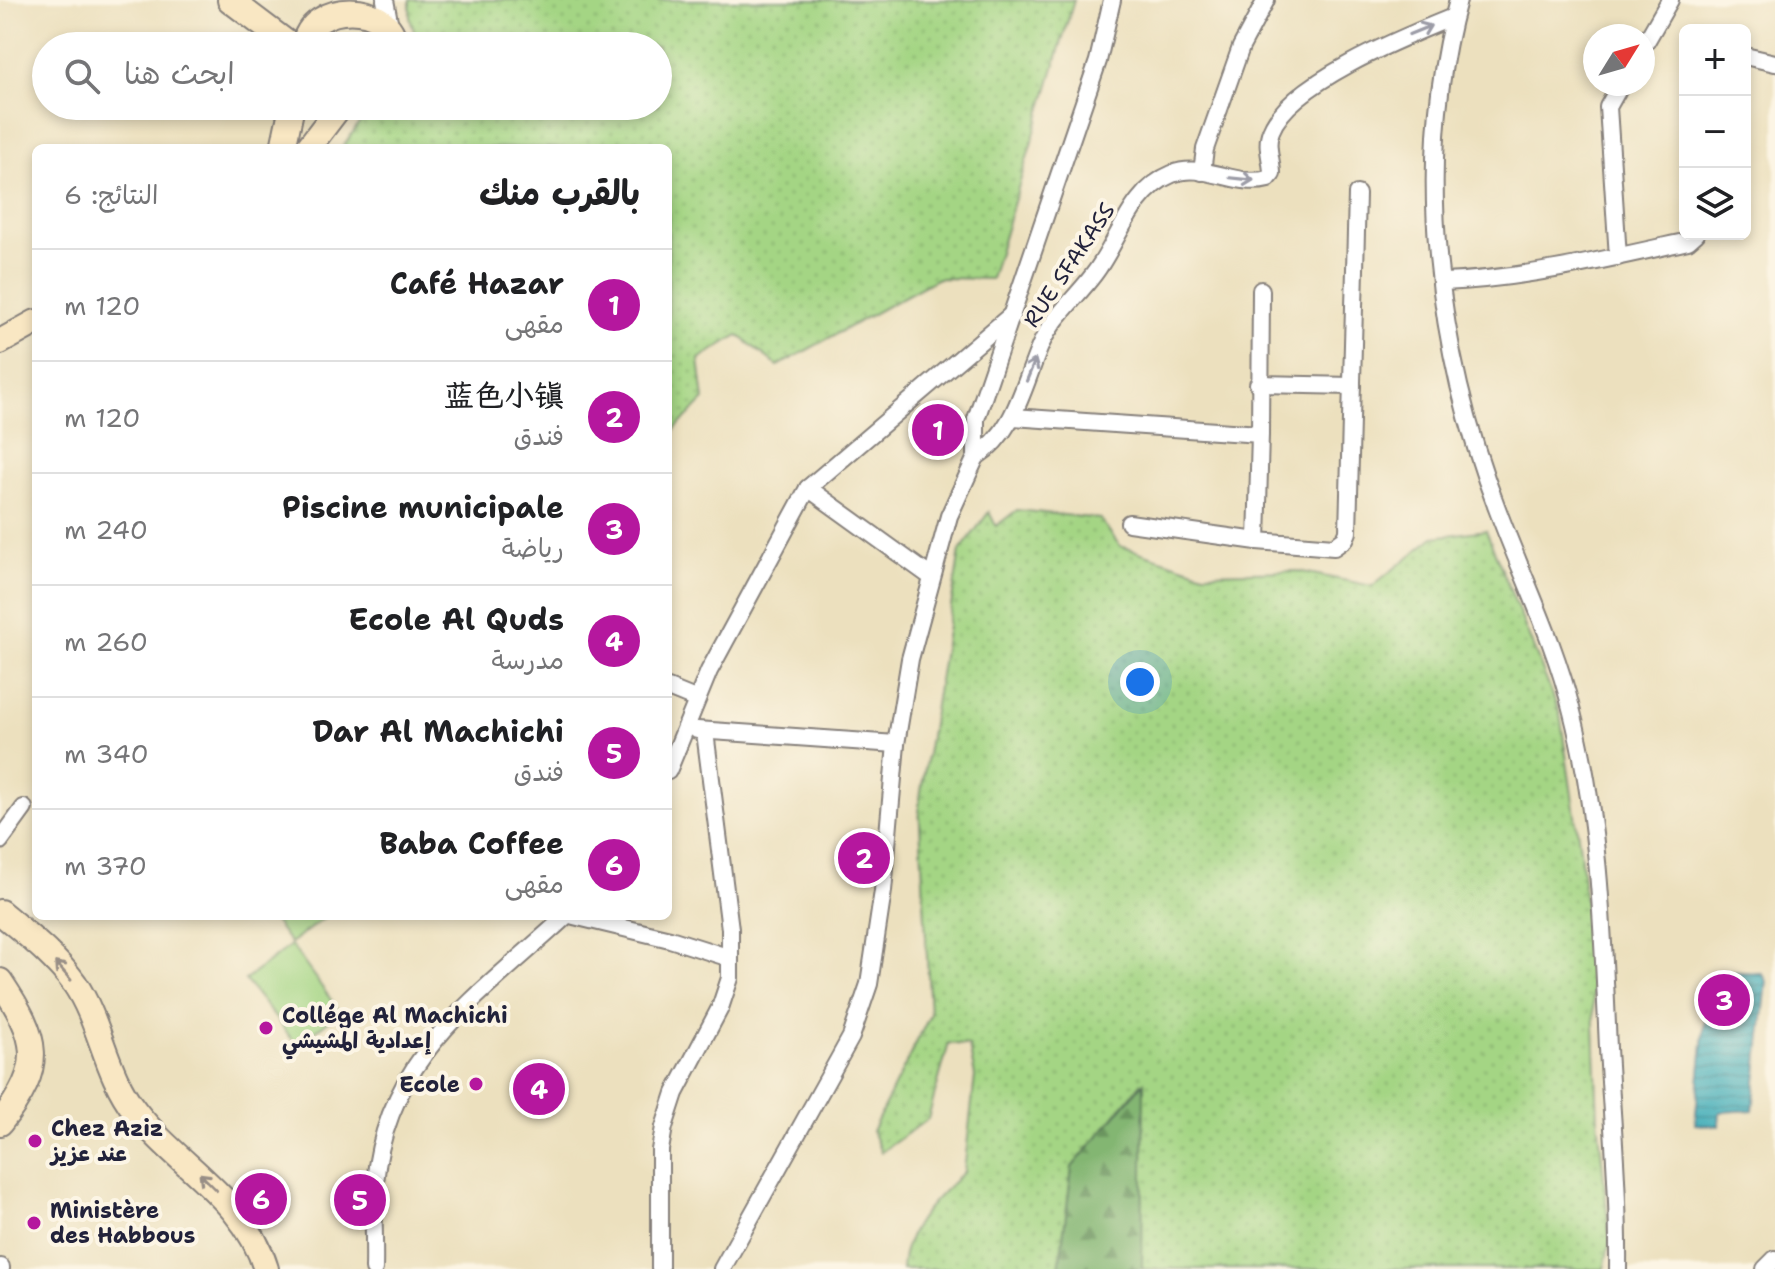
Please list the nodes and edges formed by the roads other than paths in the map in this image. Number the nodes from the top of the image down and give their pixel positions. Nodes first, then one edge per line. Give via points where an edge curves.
1 (230, 0) edge
2 (385, 0) edge
3 (1112, 0) edge
4 (1266, 0) edge
5 (1670, 0) edge
6 (331, 3) edge
7 (1455, 8) edge
8 (1655, 26) edge
9 (272, 32) edge
10 (306, 32) edge
11 (389, 32) edge
12 (391, 32) edge
13 (1751, 57) edge
14 (1775, 63) edge
15 (1614, 96) edge
16 (289, 120) edge
17 (329, 120) edge
18 (284, 144) edge
19 (311, 144) edge
20 (1202, 172) junction
21 (1357, 194) dead end
22 (1689, 240) edge
23 (1618, 257) junction
24 (1443, 282) junction
25 (1261, 290) dead end
26 (1011, 315) junction
27 (32, 324) edge
28 (0, 342) edge
29 (1258, 384) junction
30 (1352, 386) junction
31 (1013, 417) junction
32 (1260, 434) junction
33 (976, 457) junction
34 (808, 488) junction
35 (1129, 523) dead end
36 (1257, 541) junction
37 (930, 576) junction
38 (672, 690) edge
39 (695, 699) junction
40 (688, 728) junction
41 (705, 732) junction
42 (896, 744) junction
43 (672, 762) edge
44 (24, 808) dead end
45 (0, 841) edge
46 (0, 912) edge
47 (562, 920) edge
48 (591, 920) edge
49 (730, 958) junction
50 (0, 981) edge
51 (0, 1123) edge
52 (1775, 1259) edge
53 (266, 1269) edge
54 (374, 1269) edge
55 (660, 1269) edge
56 (722, 1269) edge
57 (1618, 1269) edge
58 (1765, 1269) edge

1 - 9 street
2 - 12 street
3 - 26 street via 1098,61
4 - 20 street via 1241,47
5 - 8 street
6 - 10 street
6 - 11 street via 371,8
20 -> 7 street, RUE SFAKASS via 1268,179 1269,135 1291,107 1354,61
7 - 24 street via 1436,129
13 - 14 street
15 - 23 street via 1608,107
16 - 18 street
17 - 19 street
31 -> 20 street, RUE SFAKASS via 1052,323 1099,268 1126,218 1169,175
21 - 30 street
22 - 23 street
23 - 24 street via 1488,281
24 - 57 street via 1466,416 1556,655 1583,760 1598,866
25 - 29 street
26 - 33 street via 976,419
26 - 34 street
27 - 28 street
29 - 30 street
29 - 32 street
30 - 36 street via 1345,539 1334,547
31 - 32 street
31 - 33 street, RUE SFAKASS via 998,441
32 - 36 street
33 - 37 street
34 - 37 street
34 - 39 street
35 - 36 street
37 - 42 street
38 - 39 street
39 - 40 street
40 - 41 street
40 - 43 street
41 - 42 street
41 - 49 street
42 - 56 street via 869,984 851,1037
44 - 45 street
53 -> 46 street via 233,1209 135,1112 75,984
47 - 54 street via 456,1015 418,1058 383,1135 375,1183
48 - 49 street
49 - 55 street via 720,1008 675,1093 664,1127
50 - 51 street via 33,1039 29,1079
52 - 58 street

